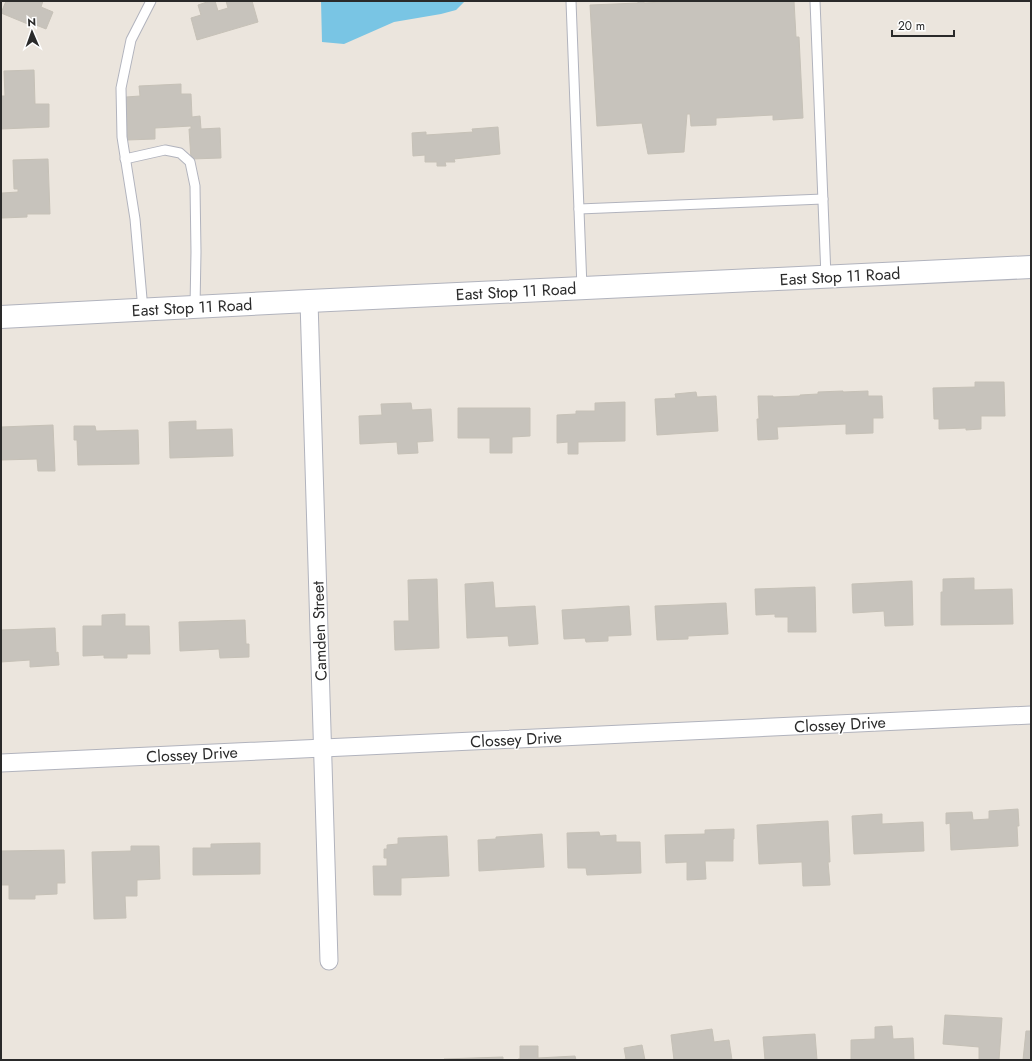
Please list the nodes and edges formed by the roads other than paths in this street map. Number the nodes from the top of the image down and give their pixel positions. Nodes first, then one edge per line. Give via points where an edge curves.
1 (151, 1) edge
2 (571, 1) edge
3 (815, 1) edge
4 (125, 159) junction
5 (823, 199) junction
6 (579, 209) junction
7 (1031, 267) edge
8 (826, 277) junction
9 (582, 288) junction
10 (309, 301) junction
11 (195, 307) junction
12 (143, 310) junction
13 (1, 317) edge
14 (1031, 714) edge
15 (323, 748) junction
16 (1, 763) edge
17 (329, 961) dead end

1 - 4 lane via 131,40 121,88
2 - 6 lane
3 - 5 lane
4 - 11 lane via 165,150 180,153 190,162 195,186
4 - 12 lane via 135,219
5 - 6 lane
5 - 8 lane
6 - 9 lane
7 - 8 main road, East Stop 11 Road
8 - 9 main road, East Stop 11 Road
9 - 10 main road, East Stop 11 Road
10 - 11 main road, East Stop 11 Road
10 - 15 street, Camden Street
11 - 12 main road, East Stop 11 Road
12 - 13 main road, East Stop 11 Road
14 - 15 street, Clossey Drive
15 - 16 street, Clossey Drive
15 - 17 street, Camden Street

